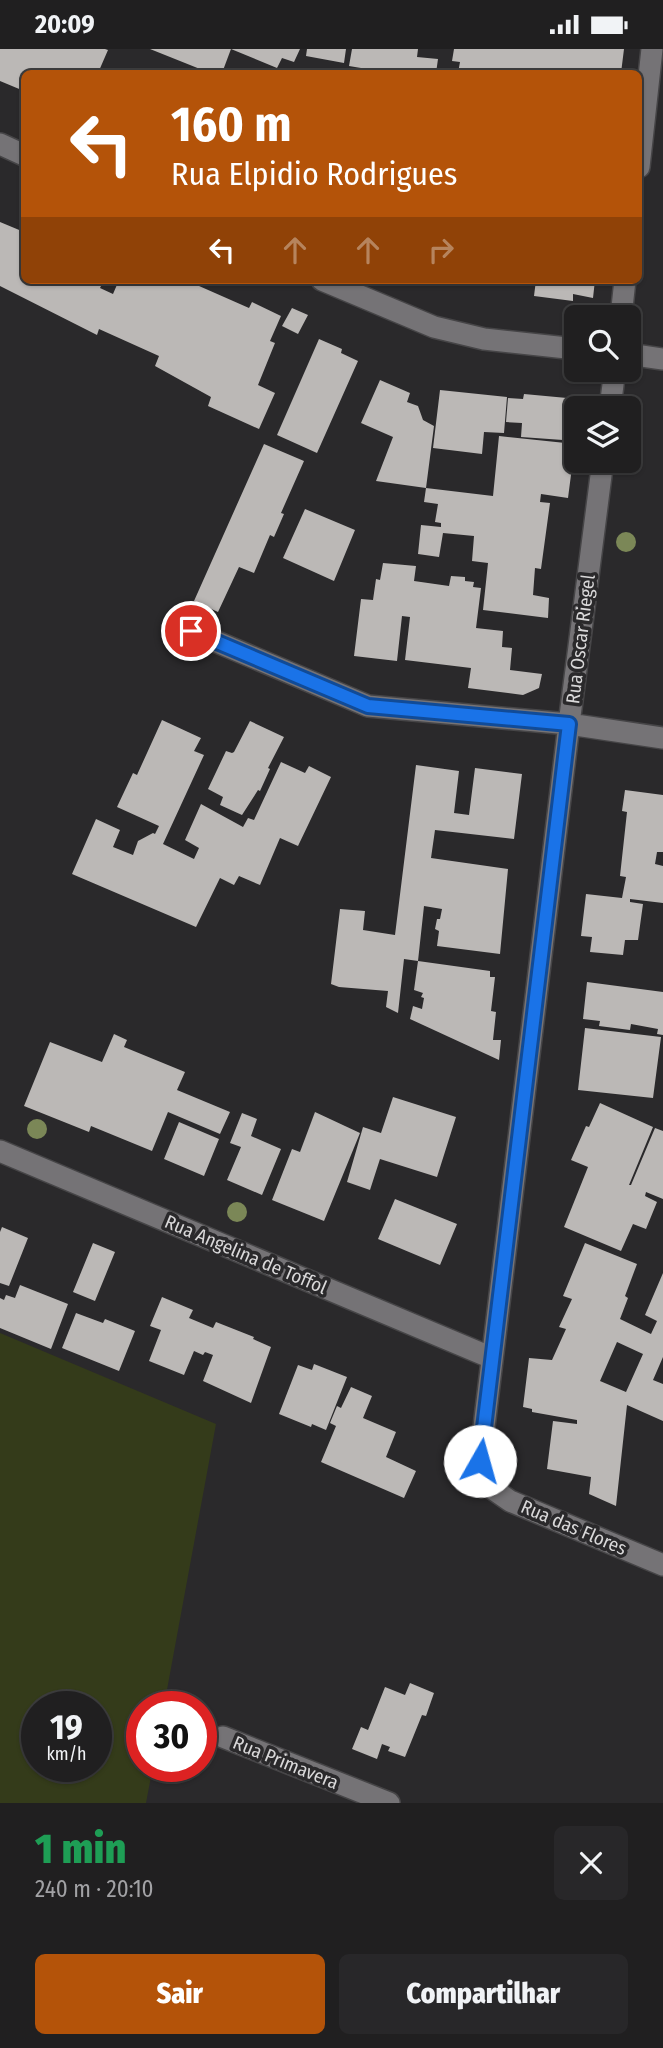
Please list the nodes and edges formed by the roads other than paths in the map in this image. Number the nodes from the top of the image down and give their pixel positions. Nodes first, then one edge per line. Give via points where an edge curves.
1 (653, 49) edge
2 (642, 142) edge
3 (0, 144) edge
4 (21, 154) edge
5 (332, 284) edge
6 (625, 284) edge
7 (622, 305) edge
8 (564, 348) edge
9 (641, 356) edge
10 (663, 359) edge
11 (601, 473) edge
12 (191, 631) dead end
13 (569, 724) junction
14 (663, 738) edge
15 (0, 1151) edge
16 (492, 1358) junction
17 (487, 1485) joint
18 (663, 1565) edge
19 (223, 1737) dead end
20 (389, 1803) edge

1 - 2 street
3 - 4 street
5 - 8 street via 434,327 484,339
6 - 7 street
9 - 10 street
11 - 13 street, Rua Oscar Riegel
12 - 13 street via 368,706
13 - 14 street
13 - 16 street, Rua Oscar Riegel
15 - 16 street, Rua Angelina de Toffol
16 - 17 street, Rua Oscar Riegel via 480,1461
17 - 18 street, Rua das Flores via 510,1501
19 - 20 street, Rua Primavera

